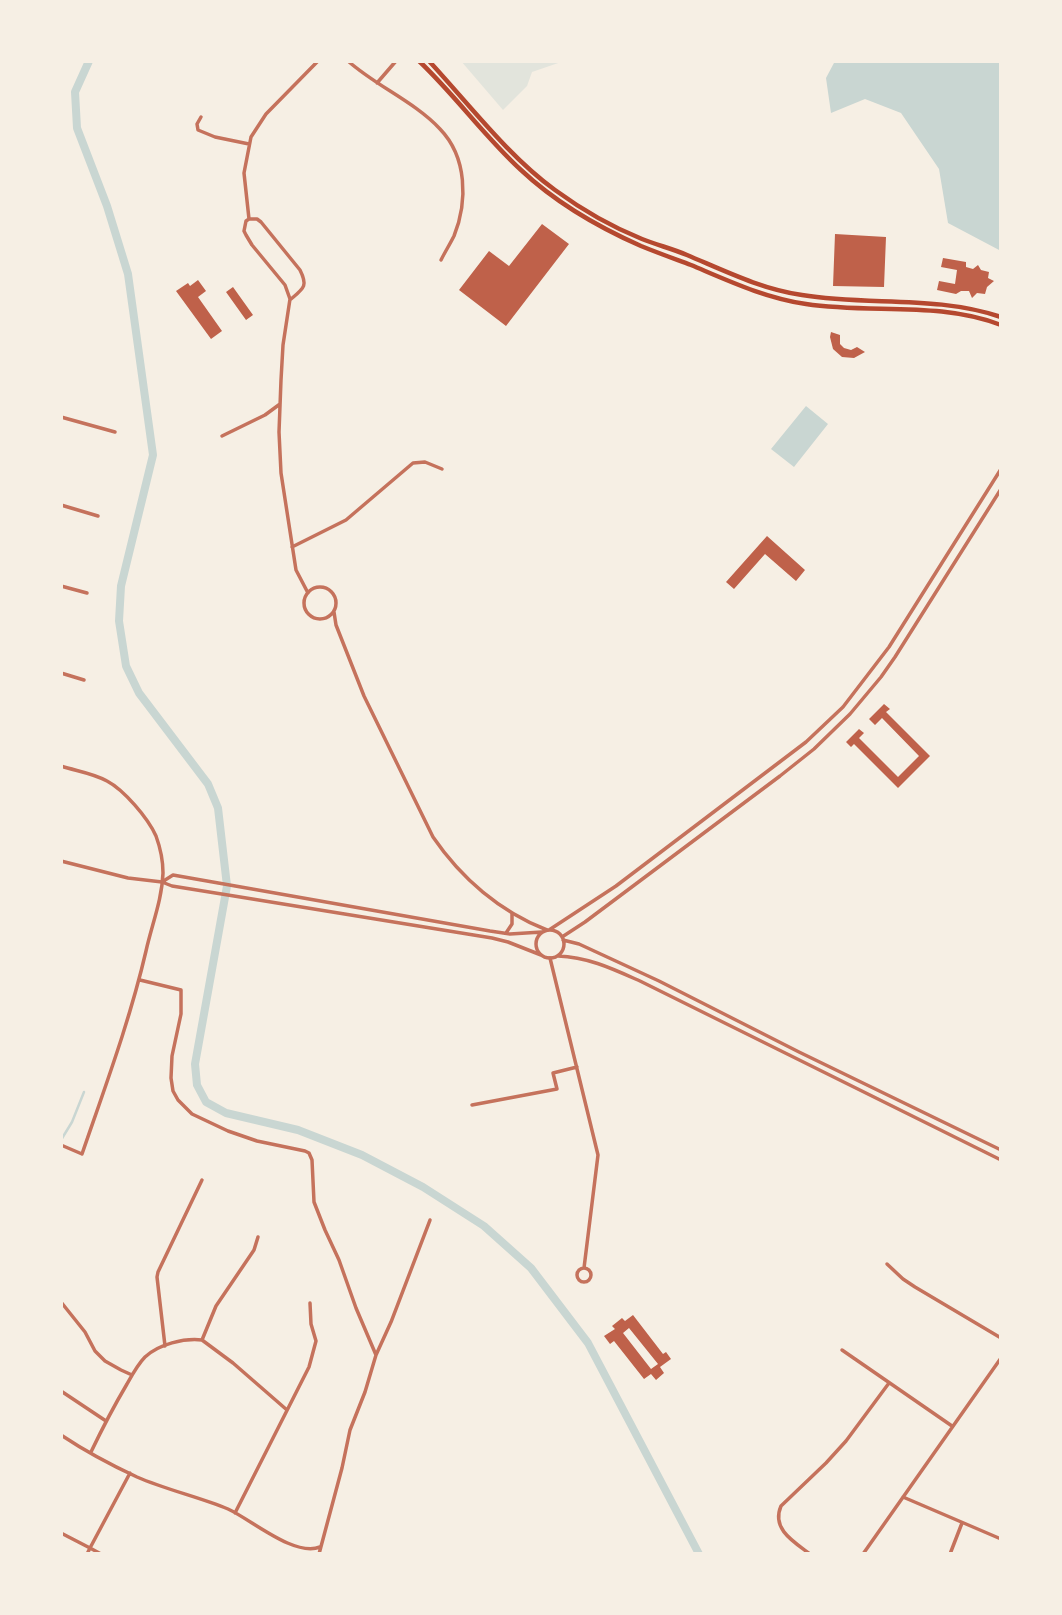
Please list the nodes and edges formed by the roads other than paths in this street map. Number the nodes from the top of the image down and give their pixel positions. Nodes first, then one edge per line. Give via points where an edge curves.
1 (318, 61) edge
2 (348, 61) edge
3 (396, 61) edge
4 (419, 61) edge
5 (429, 61) edge
6 (377, 83) junction
7 (201, 117) dead end
8 (249, 144) junction
9 (249, 219) junction
10 (442, 260) dead end
11 (290, 299) junction
12 (1001, 317) edge
13 (1001, 325) edge
14 (280, 404) junction
15 (61, 417) edge
16 (116, 432) dead end
17 (222, 436) dead end
18 (1001, 468) edge
19 (442, 469) dead end
20 (1001, 489) edge
21 (61, 505) edge
22 (98, 516) dead end
23 (292, 547) junction
24 (61, 586) edge
25 (87, 593) dead end
26 (308, 593) junction
27 (334, 612) junction
28 (61, 673) edge
29 (84, 680) dead end
30 (61, 766) edge
31 (61, 861) edge
32 (162, 882) junction
33 (512, 914) junction
34 (546, 931) junction
35 (506, 933) junction
36 (563, 939) junction
37 (541, 955) junction
38 (558, 956) junction
39 (550, 958) junction
40 (140, 980) junction
41 (577, 1067) junction
42 (472, 1105) dead end
43 (62, 1145) edge
44 (1001, 1150) edge
45 (1001, 1160) edge
46 (202, 1180) dead end
47 (430, 1220) dead end
48 (258, 1237) dead end
49 (887, 1264) dead end
50 (584, 1268) dead end
51 (61, 1302) edge
52 (310, 1303) dead end
53 (1001, 1338) edge
54 (202, 1340) junction
55 (165, 1346) junction
56 (842, 1350) dead end
57 (376, 1355) junction
58 (1001, 1358) edge
59 (132, 1374) junction
60 (889, 1383) junction
61 (61, 1391) edge
62 (286, 1410) junction
63 (106, 1421) junction
64 (953, 1426) junction
65 (61, 1435) edge
66 (91, 1452) junction
67 (130, 1473) junction
68 (903, 1497) junction
69 (235, 1513) junction
70 (962, 1523) junction
71 (61, 1533) edge
72 (1001, 1539) edge
73 (320, 1547) junction
74 (90, 1548) junction
75 (87, 1554) edge
76 (101, 1554) edge
77 (319, 1554) edge
78 (810, 1554) edge
79 (863, 1554) edge
80 (950, 1554) edge

1 - 8 street via 266,114
2 - 6 street
3 - 6 street
4 - 13 main road via 539,186 590,220 642,246 735,285 788,301 933,310
5 - 12 main road via 539,177 590,212 642,239 748,281 799,295 927,302
6 - 10 street via 440,129 459,162 463,181 460,214
7 - 8 street via 198,131
8 - 9 street via 244,173
9 - 11 street via 246,235 285,285
9 - 11 street via 261,222 300,270 304,285
11 - 14 street
14 - 17 street
14 - 23 street via 281,473
15 - 16 street
18 - 34 street via 889,647 843,706 806,742 616,886
19 - 23 street via 413,463 346,520
20 - 36 street via 895,657 850,714 780,776
21 - 22 street
23 - 26 street via 296,570
24 - 25 street
26 - 27 street via 317,588 332,592 337,604
26 - 27 street via 304,604 310,616 320,620
27 - 33 street via 364,696 433,837 460,872
28 - 29 street
30 - 32 street via 106,780 131,801 156,837
31 - 32 street
32 - 35 street via 173,875
32 - 37 street via 500,940
32 - 40 street
33 - 34 street
33 - 35 street
34 - 35 street
34 - 36 street via 554,930
34 - 37 street via 536,943
36 - 38 street
36 - 44 street via 659,981
37 - 39 street
38 - 39 street
38 - 45 street via 595,962 640,981
39 - 41 street
40 - 43 street via 82,1154
40 - 57 street via 181,990 171,1078 173,1091 185,1109 228,1132 309,1153 314,1202
41 - 42 street via 553,1073 557,1089
41 - 50 street via 598,1154
46 - 55 street via 158,1272
47 - 57 street
48 - 54 street via 216,1306
49 - 53 street via 915,1287
51 - 59 street via 94,1351
52 - 62 street via 316,1341 309,1367
54 - 55 street
54 - 62 street
55 - 59 street via 143,1358
56 - 60 street
57 - 73 street via 350,1430
58 - 64 street
59 - 63 street
60 - 64 street
60 - 78 street via 846,1441 781,1506 785,1536
61 - 63 street
62 - 69 street
63 - 66 street
64 - 68 street
65 - 66 street
66 - 67 street
67 - 69 street
67 - 74 street
68 - 70 street
68 - 79 street
69 - 73 street via 298,1546
70 - 72 street
70 - 80 street
71 - 74 street
73 - 77 street
74 - 75 street
74 - 76 street

